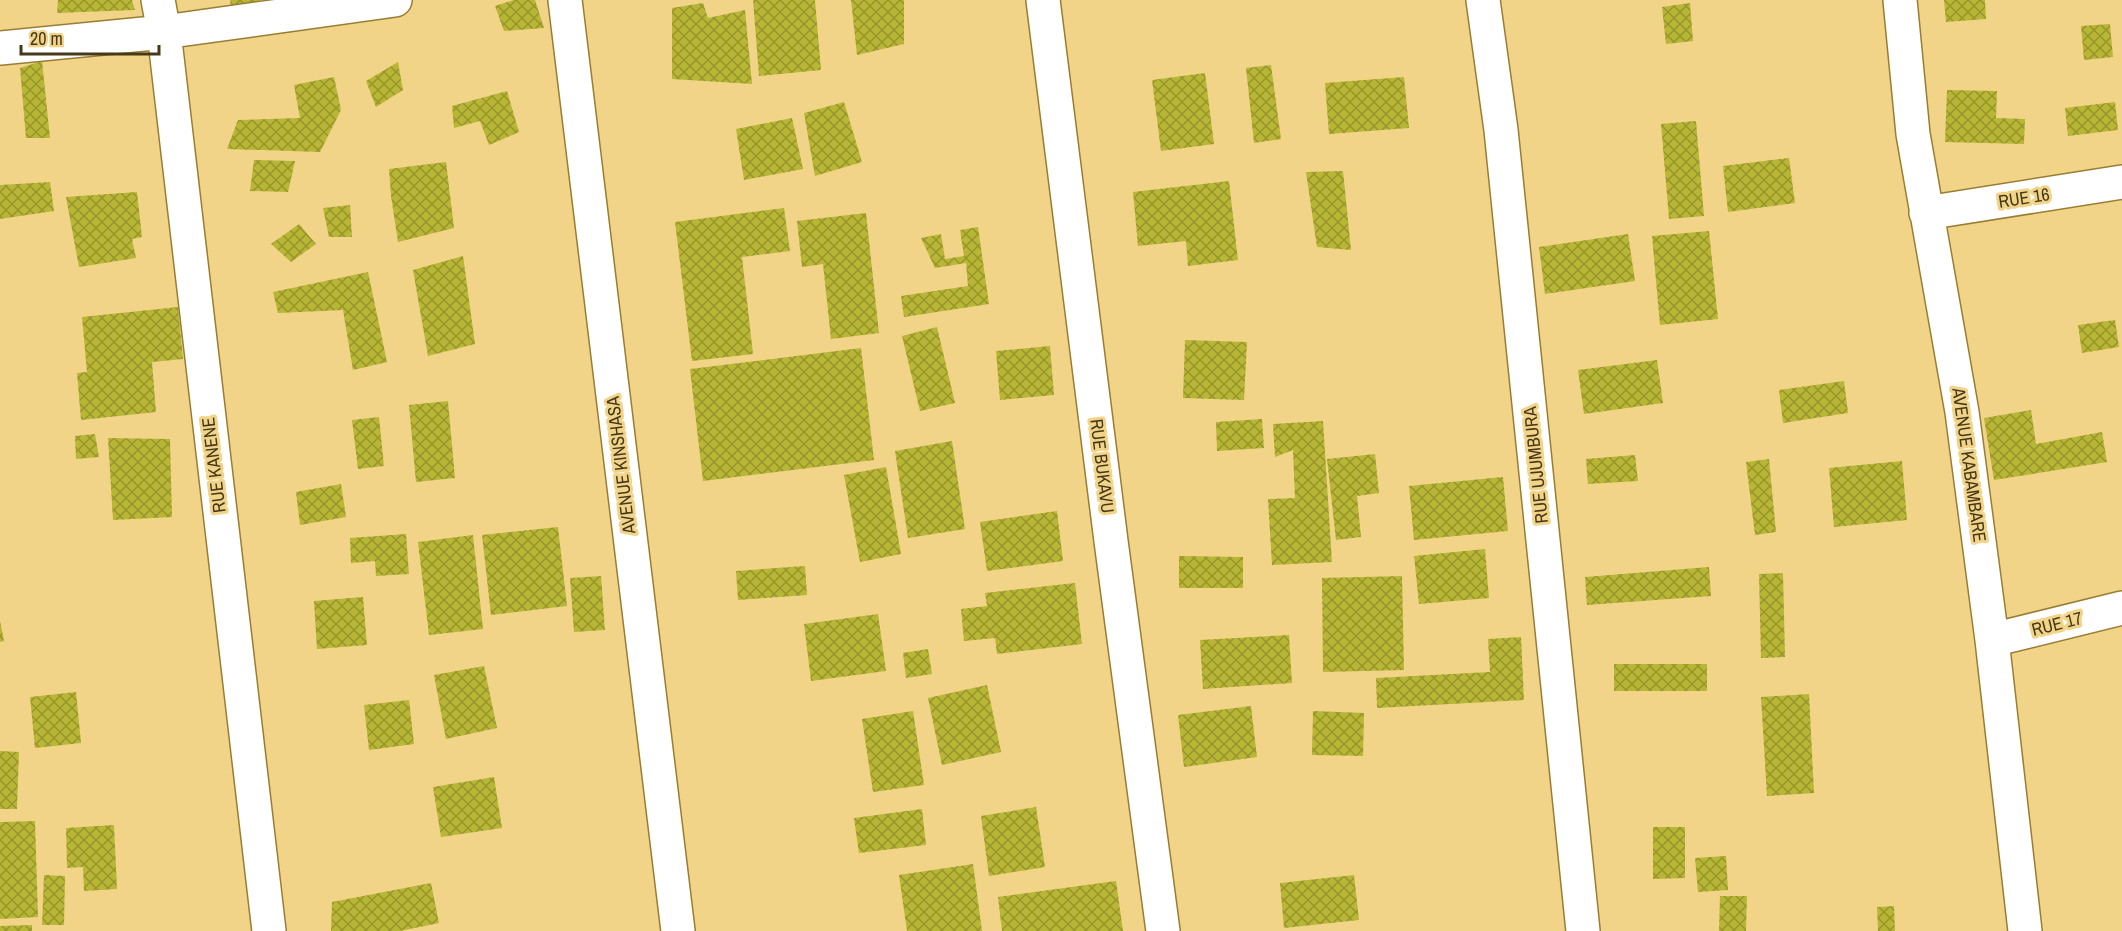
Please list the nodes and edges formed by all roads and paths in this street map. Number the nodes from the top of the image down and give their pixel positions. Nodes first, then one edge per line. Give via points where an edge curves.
1 (158, 0) edge
2 (395, 0) edge
3 (565, 0) edge
4 (1043, 0) edge
5 (1483, 0) edge
6 (1900, 0) edge
7 (164, 32) junction
8 (0, 48) edge
9 (2122, 182) edge
10 (1926, 213) junction
11 (2122, 608) edge
12 (1992, 640) junction
13 (269, 931) edge
14 (678, 931) edge
15 (1163, 931) edge
16 (1583, 931) edge
17 (2025, 931) edge

1 - 7 street, RUE KANENE
2 - 7 street
3 - 14 street, AVENUE KINSHASA
4 - 15 street, RUE BUKAVU
5 - 16 street, RUE UJUMBURA via 1501,130
6 - 10 street, AVENUE KABAMBARE via 1913,134
7 - 8 street
7 - 13 street, RUE KANENE
9 - 10 street, RUE 16
10 - 12 street, AVENUE KABAMBARE via 1962,412
11 - 12 street, RUE 17
12 - 17 street, AVENUE KABAMBARE

